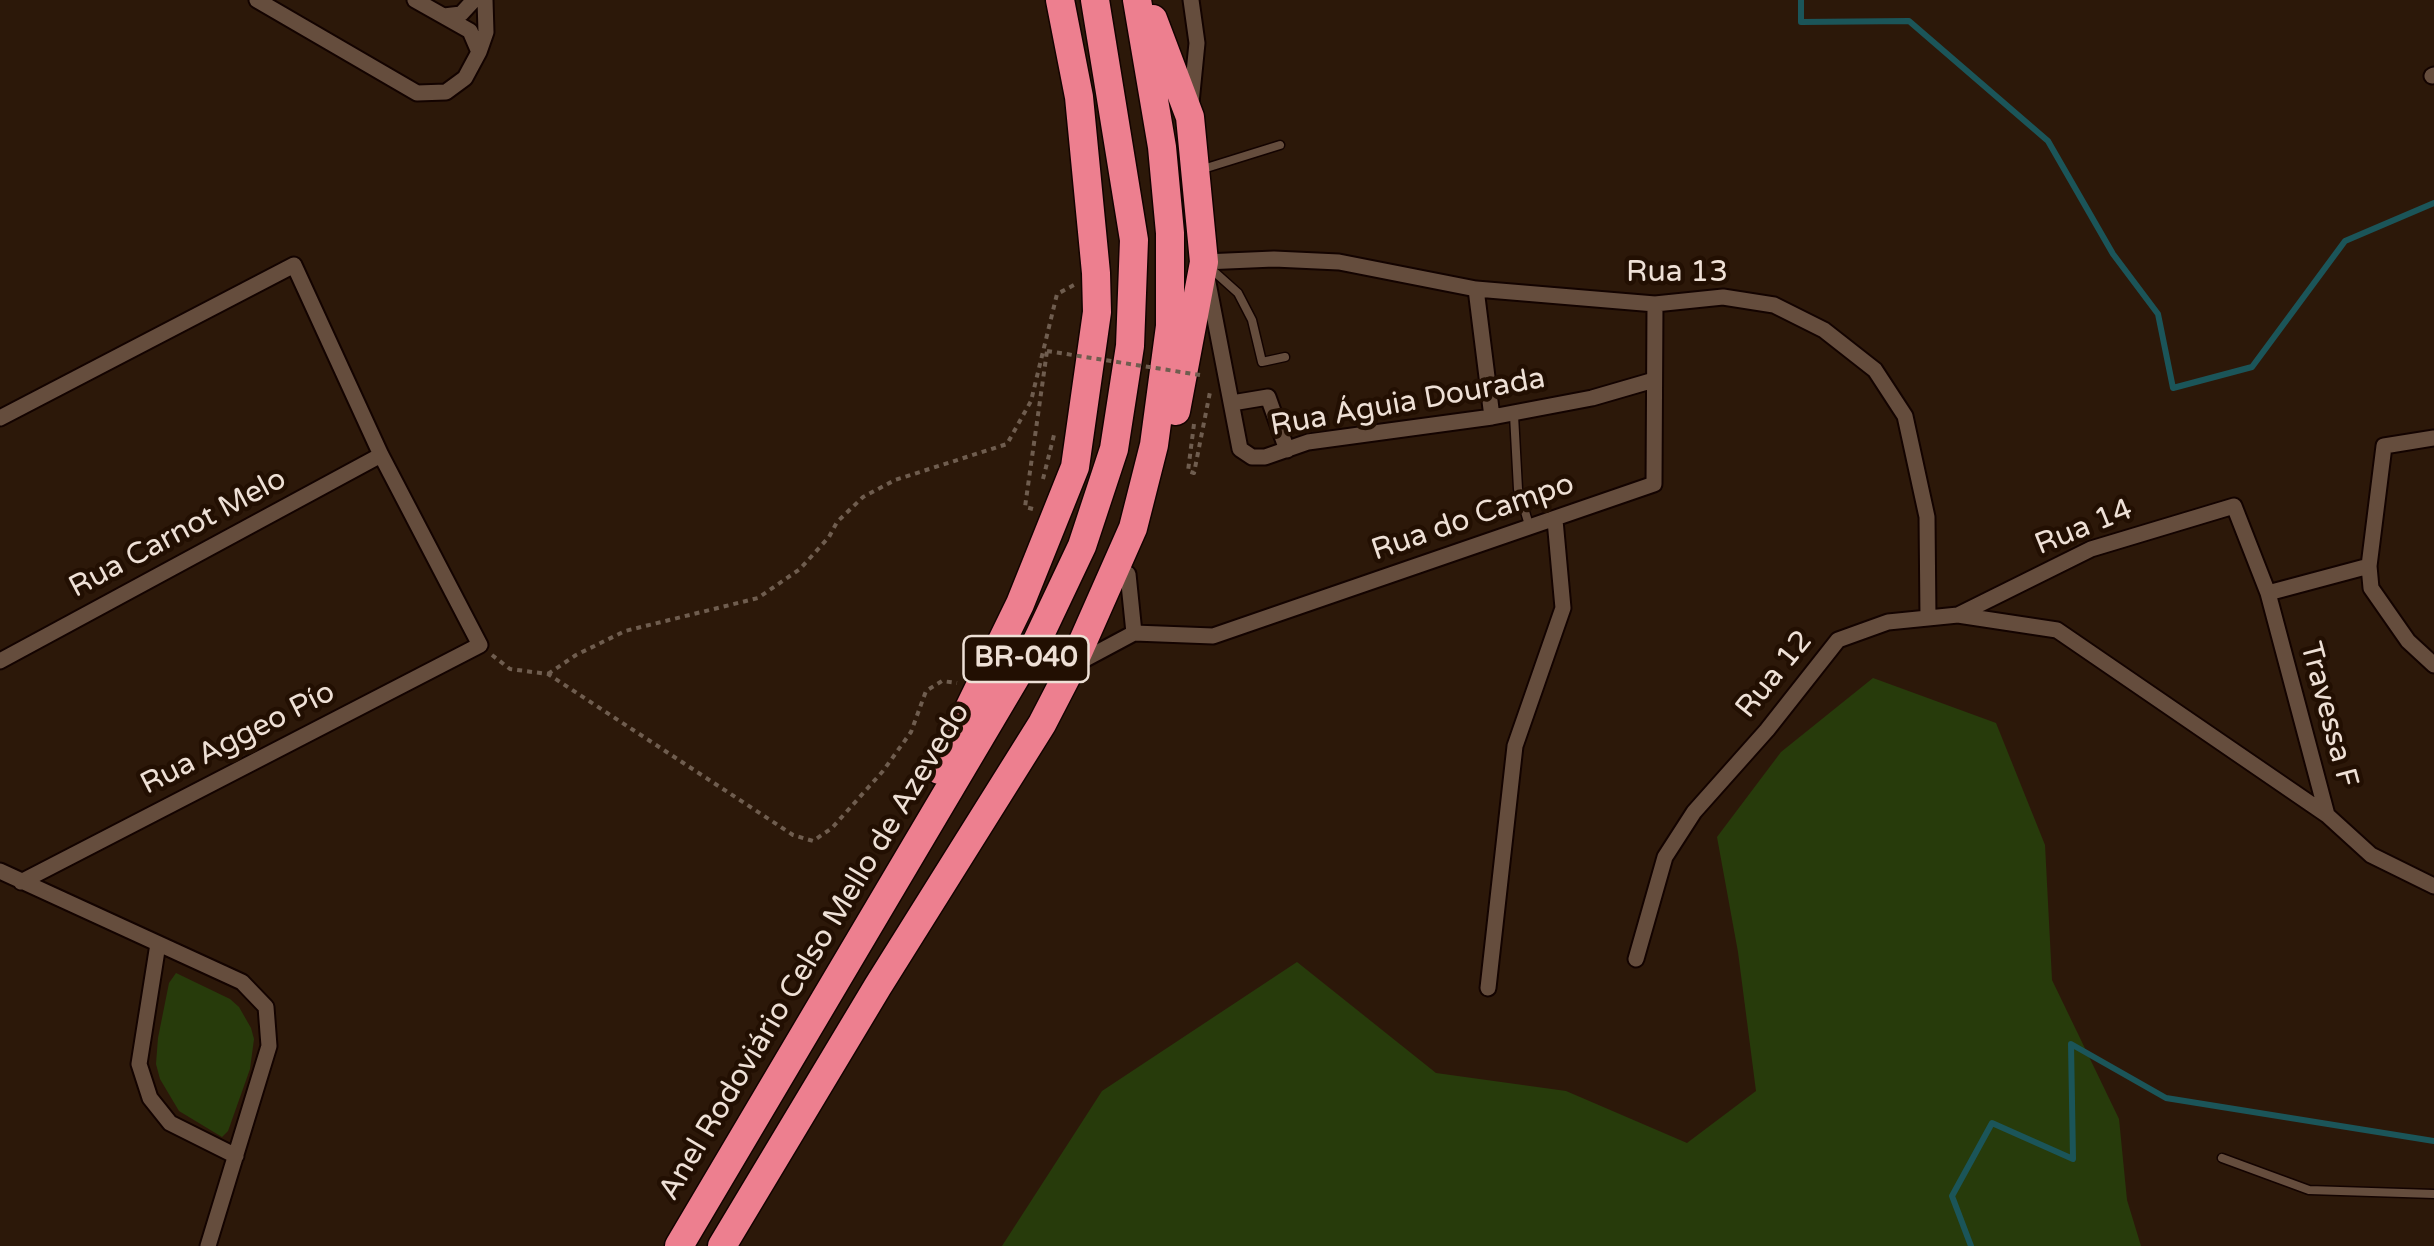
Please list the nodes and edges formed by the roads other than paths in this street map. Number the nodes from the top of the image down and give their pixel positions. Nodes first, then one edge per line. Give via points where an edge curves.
1 (257, 0) edge
2 (415, 0) edge
3 (474, 0) edge
4 (485, 0) edge
5 (1060, 0) edge
6 (1094, 0) edge
7 (1137, 0) edge
8 (1146, 0) edge
9 (1191, 0) edge
10 (443, 16) junction
11 (479, 52) junction
12 (1190, 117) junction
13 (1280, 145) dead end
14 (1195, 171) junction
15 (1204, 262) junction
16 (1476, 289) junction
17 (1655, 304) junction
18 (1285, 357) dead end
19 (1654, 380) junction
20 (1232, 403) junction
21 (1514, 413) junction
22 (1492, 417) junction
23 (0, 418) edge
24 (2434, 438) edge
25 (1287, 450) junction
26 (382, 455) junction
27 (2234, 506) joint
28 (1555, 520) junction
29 (1530, 528) junction
30 (2368, 566) junction
31 (1128, 574) junction
32 (2268, 593) junction
33 (1958, 615) junction
34 (1094, 618) junction
35 (1928, 618) junction
36 (1134, 633) junction
37 (0, 661) edge
38 (2434, 664) edge
39 (1072, 666) junction
40 (2327, 816) junction
41 (0, 871) edge
42 (21, 882) junction
43 (2434, 886) edge
44 (158, 944) junction
45 (854, 947) junction
46 (1636, 959) dead end
47 (1488, 988) dead end
48 (236, 1156) junction
49 (2222, 1158) dead end
50 (2434, 1194) edge
51 (208, 1246) edge
52 (679, 1246) edge
53 (722, 1246) edge

1 - 11 street via 417,94 446,92 465,78
2 - 10 street
3 - 10 street via 460,14
4 - 11 street
5 - 45 highway via 1079,97 1096,273 1097,312 1081,364 1075,467 1020,604 948,754 870,893
6 - 45 highway, Anel Rodoviário Celso Mello de Azevedo / BR-040 via 1134,240 1130,346 1114,449 1082,546 1037,641
7 - 34 highway, BR-040 via 1162,146 1170,326 1154,445 1133,528
8 - 12 highway
9 - 12 street via 1197,44
10 - 11 street via 470,32
12 - 14 highway
13 - 14 lane
14 - 15 highway
15 - 16 street, Rua 13 via 1339,262
15 - 18 lane via 1238,294 1262,362
15 - 20 street, Rua Águia Dourada
15 - 31 highway via 1157,512
16 - 17 street, Rua 13
16 - 22 street
17 - 19 street, Rua do Campo
17 - 35 street, Rua 13 via 1723,297 1774,305 1824,330 1874,370 1905,416 1918,464 1927,517
19 - 21 street, Rua Águia Dourada
19 - 28 street, Rua do Campo via 1654,484
20 - 25 street via 1268,397
20 - 25 street, Rua Águia Dourada via 1240,448 1252,457
21 - 22 street, Rua Águia Dourada
21 - 29 lane via 1518,489
22 - 25 street, Rua Águia Dourada
23 - 26 street via 294,266
24 - 30 street via 2384,446
26 - 37 street, Rua Carnot Melo
26 - 42 street, Rua Aggeo Pío via 480,646
27 - 32 street, Travessa F
27 - 33 street, Rua 14 via 2091,549
28 - 29 street, Rua do Campo
28 - 47 street via 1563,608 1515,746
29 - 36 street, Rua do Campo via 1213,636
30 - 32 street
30 - 38 street via 2372,588 2408,641
31 - 34 highway
31 - 36 street
32 - 40 street, Travessa F
33 - 35 street, Rua 12
33 - 40 street, Rua 12 via 2056,630
34 - 39 highway, BR-040
35 - 46 street, Rua 12 via 1888,622 1838,640 1694,812 1665,857
36 - 39 street
39 - 53 highway, BR-040
40 - 43 street, Travessa F via 2371,855
41 - 42 street
42 - 44 street
44 - 48 street via 139,1064 150,1098 170,1123
44 - 48 street via 242,982 266,1007 270,1046
45 - 52 highway, Anel Rodoviário Celso Mello de Azevedo / BR-040
48 - 51 street
49 - 50 lane via 2309,1190

